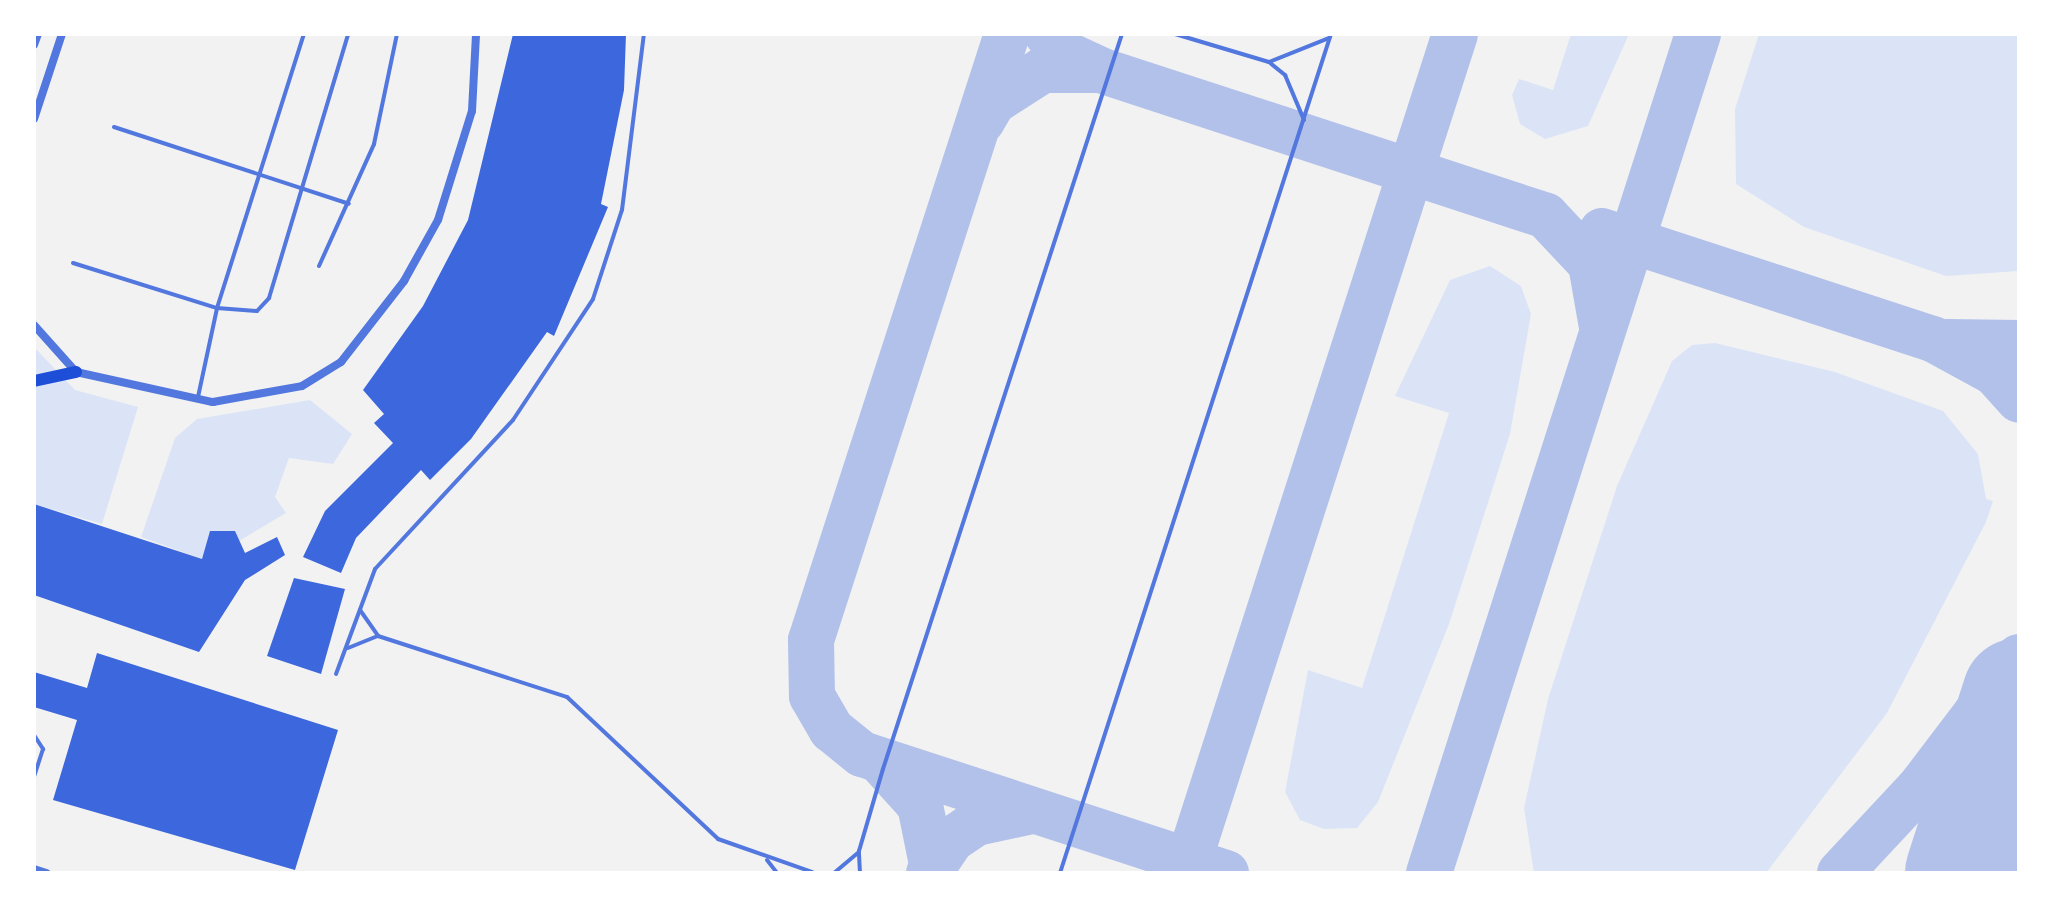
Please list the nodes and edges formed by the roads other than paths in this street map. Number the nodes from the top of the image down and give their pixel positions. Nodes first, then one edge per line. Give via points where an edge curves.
1 (38, 34) edge
2 (62, 34) edge
3 (304, 34) edge
4 (348, 34) edge
5 (397, 34) edge
6 (476, 34) edge
7 (644, 34) edge
8 (1122, 34) edge
9 (1175, 34) edge
10 (1331, 35) edge
11 (34, 45) edge
12 (1269, 62) junction
13 (34, 119) edge
14 (1304, 120) junction
15 (114, 127) dead end
16 (260, 175) junction
17 (302, 188) junction
18 (349, 204) junction
19 (73, 263) dead end
20 (319, 266) dead end
21 (217, 308) junction
22 (34, 325) edge
23 (76, 372) junction
24 (34, 381) edge
25 (198, 400) junction
26 (360, 609) junction
27 (378, 636) junction
28 (345, 650) junction
29 (336, 674) dead end
30 (34, 735) edge
31 (34, 776) edge
32 (859, 851) junction
33 (766, 858) junction
34 (34, 869) edge
35 (46, 873) edge
36 (777, 873) edge
37 (812, 873) edge
38 (834, 873) edge
39 (860, 873) edge
40 (1060, 873) edge

1 - 11 street
2 - 13 street
3 - 16 lane
4 - 17 lane
5 - 18 lane via 378,132
6 - 25 street via 460,163 438,220 376,322 341,362 302,386
7 - 26 lane via 622,210 593,299 513,420 395,541
8 - 32 lane
9 - 12 lane
10 - 12 lane
10 - 14 lane
12 - 14 lane via 1285,75
14 - 40 lane
15 - 16 lane
16 - 17 lane
16 - 21 lane
17 - 18 lane
17 - 21 lane via 264,305 251,315
18 - 20 lane
19 - 21 lane
21 - 25 lane
22 - 23 street
23 - 24 main road
23 - 25 street
26 - 27 lane
26 - 28 lane
27 - 28 lane
27 - 33 lane via 567,697 718,839
28 - 29 lane
30 - 31 lane via 43,749
32 - 38 lane
32 - 39 lane
33 - 36 lane
33 - 37 lane
34 - 35 street

